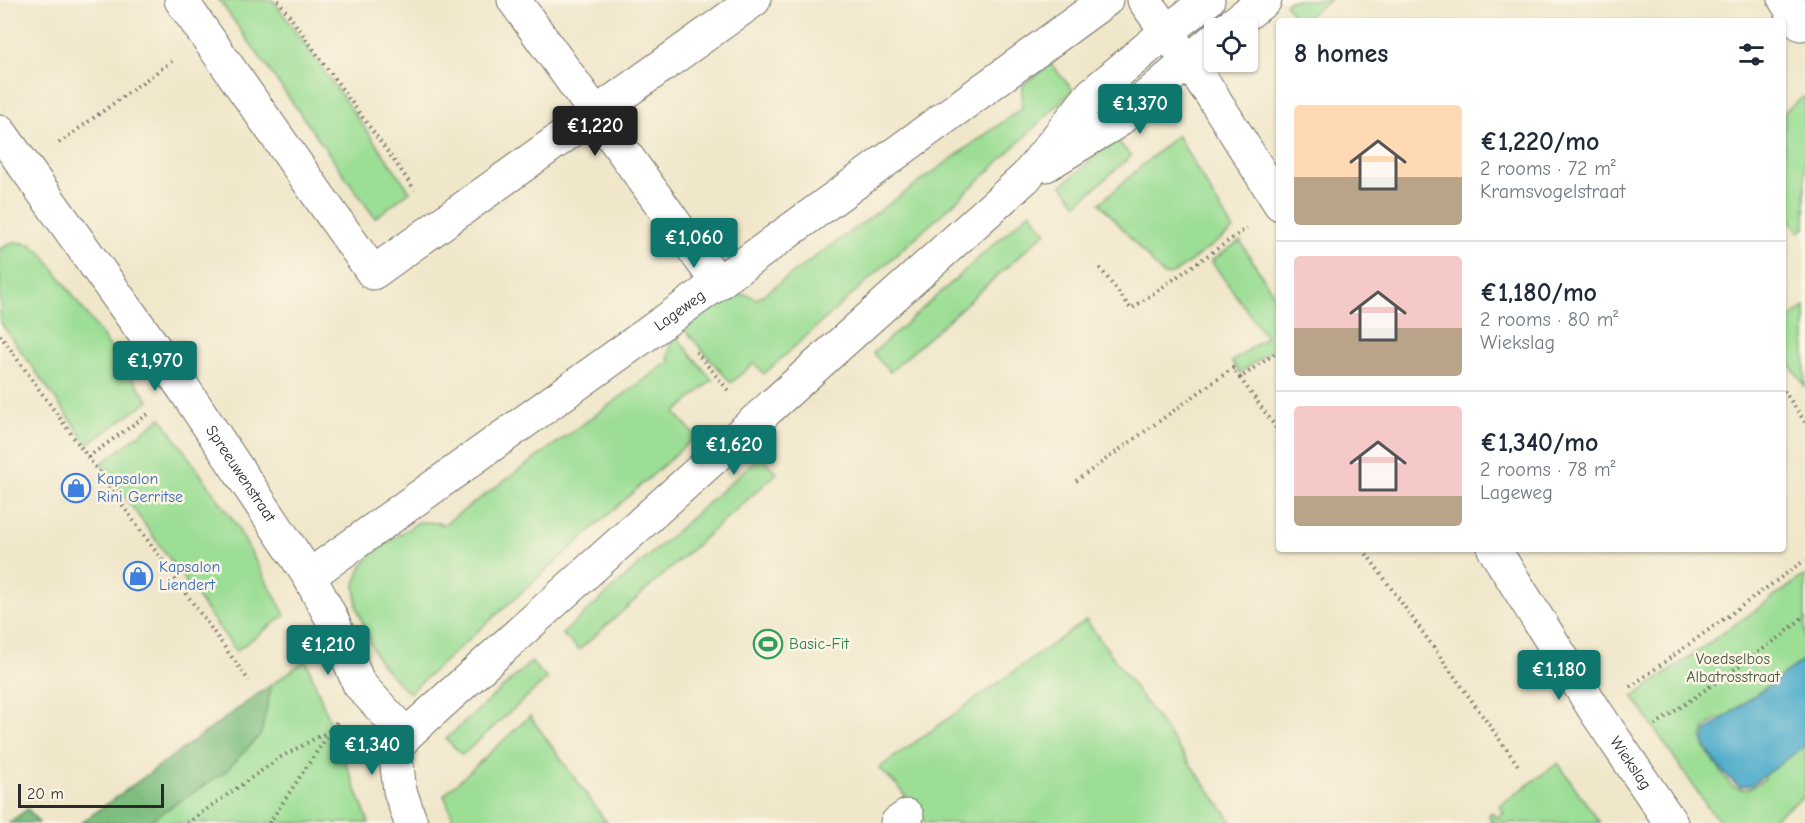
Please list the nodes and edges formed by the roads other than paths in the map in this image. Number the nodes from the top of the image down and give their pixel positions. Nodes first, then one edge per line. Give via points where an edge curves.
1 (181, 0) edge
2 (514, 0) edge
3 (754, 0) edge
4 (1106, 0) edge
5 (1144, 0) edge
6 (1208, 0) edge
7 (1264, 0) edge
8 (1785, 0) edge
9 (1241, 18) edge
10 (1805, 21) edge
11 (1166, 32) junction
12 (1204, 48) edge
13 (1188, 60) junction
14 (596, 113) junction
15 (0, 132) edge
16 (1026, 177) junction
17 (1276, 198) edge
18 (718, 283) junction
19 (1496, 552) edge
20 (309, 576) junction
21 (406, 735) junction
22 (411, 823) edge
23 (1671, 823) edge

1 - 14 street via 373,273
2 - 14 street
3 - 14 street
4 - 18 street, Lageweg
5 - 11 street
6 - 11 street
7 - 9 street
8 - 10 street via 1802,24
11 - 13 street
11 - 16 street via 1091,95
12 - 13 street
13 - 16 street via 1115,123
13 - 17 street
14 - 18 street
15 - 20 street, Spreeuwenstraat via 184,389
16 - 21 street
18 - 20 street, Lageweg
19 - 23 street, Wiekslag
20 - 21 street, Spreeuwenstraat via 333,619 359,684
21 - 22 street via 395,750 400,790

